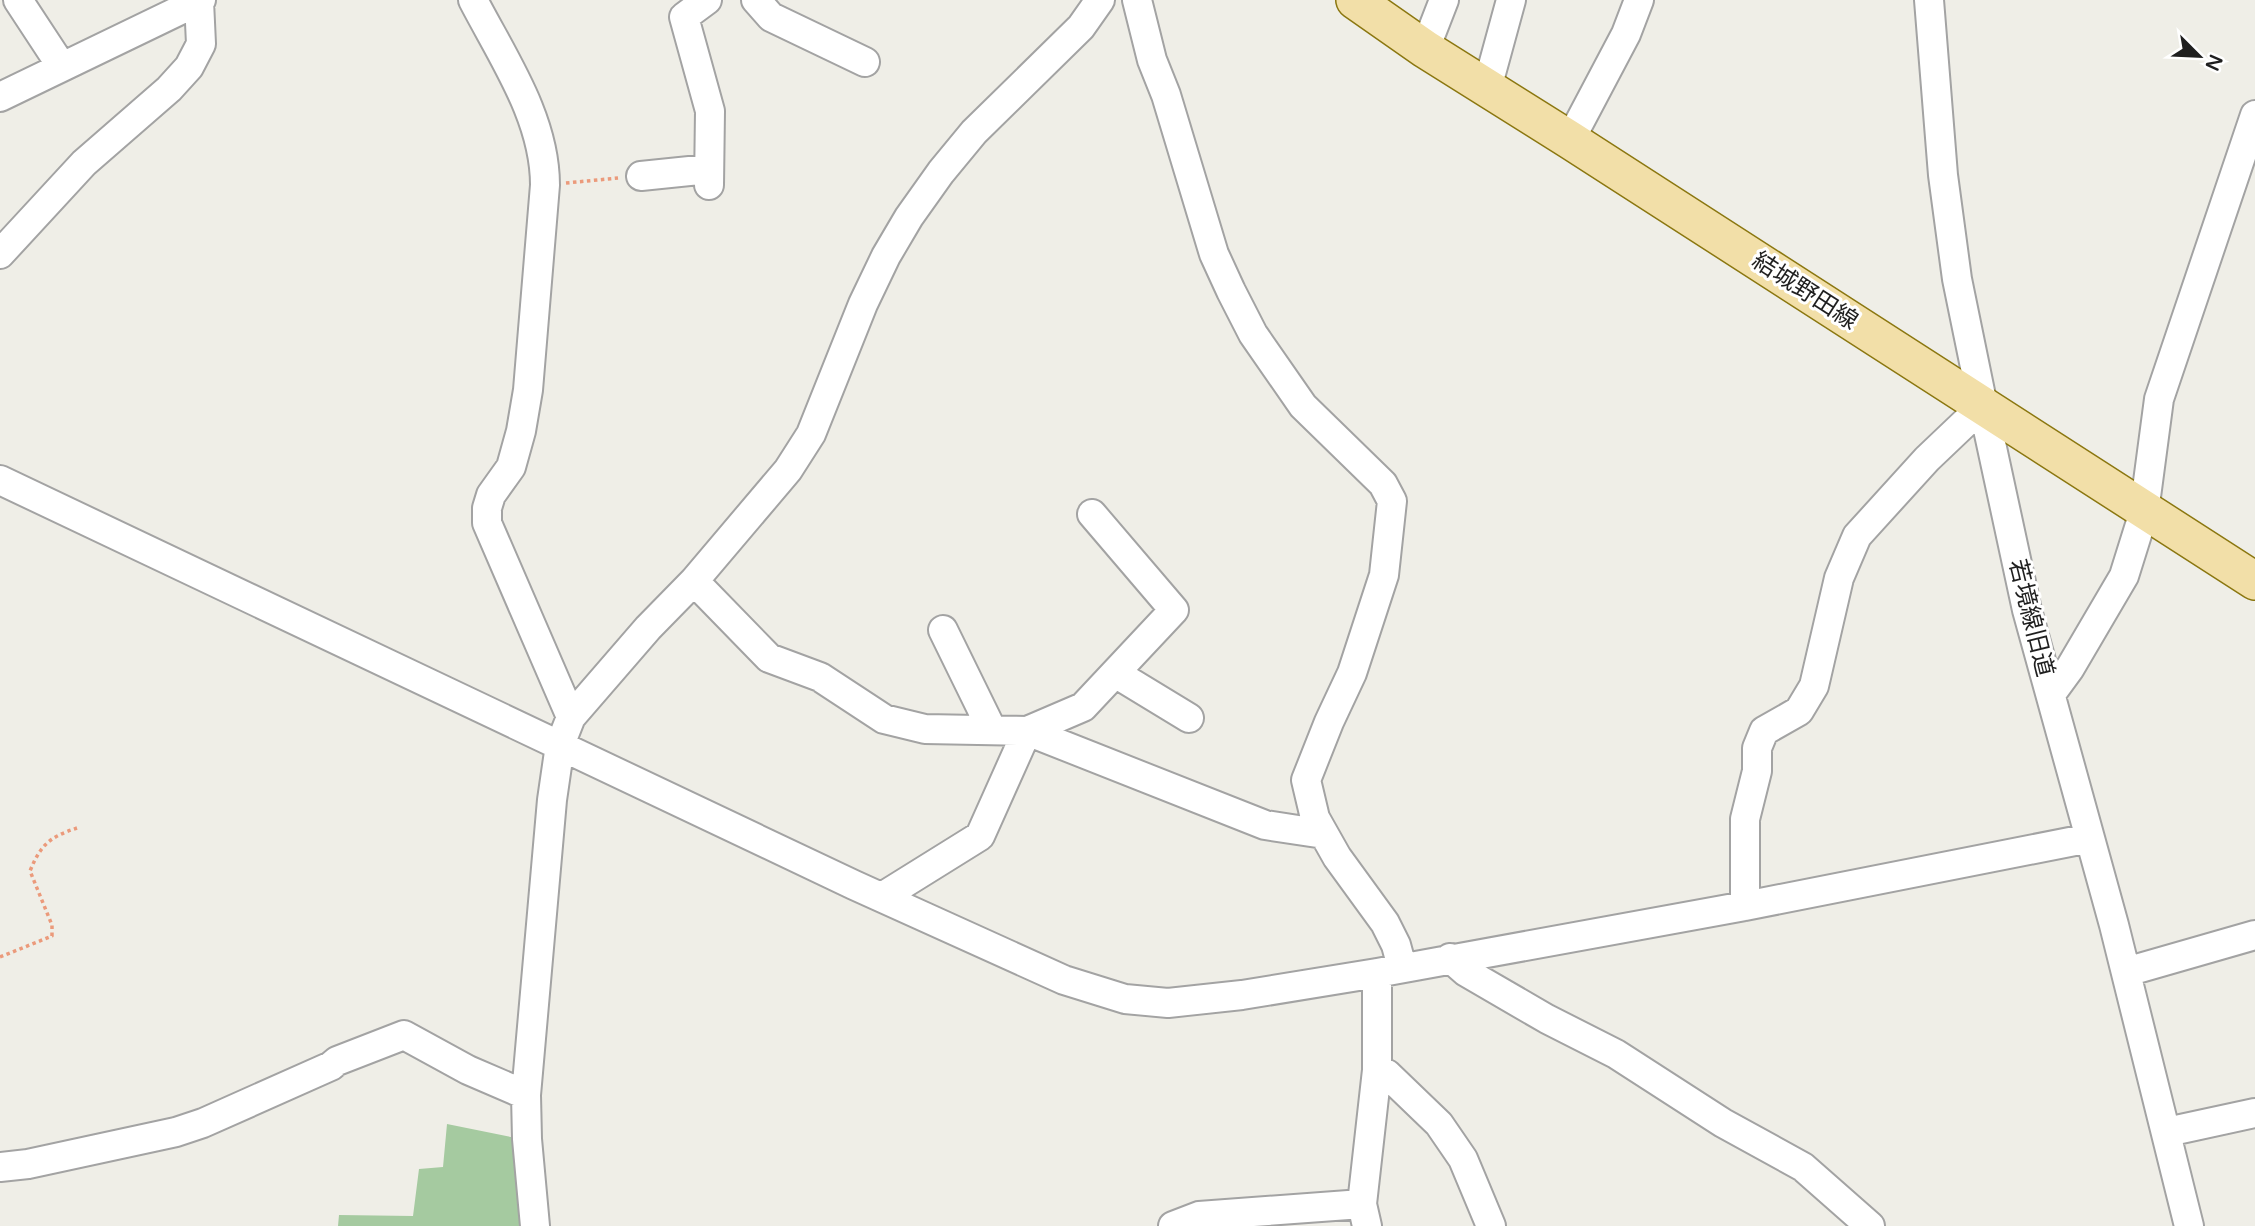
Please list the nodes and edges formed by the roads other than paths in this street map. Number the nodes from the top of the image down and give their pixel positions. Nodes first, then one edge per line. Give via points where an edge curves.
1 (18, 0) edge
2 (473, 0) edge
3 (707, 0) edge
4 (756, 0) edge
5 (1100, 0) edge
6 (1137, 0) edge
7 (1355, 0) edge
8 (1444, 0) edge
9 (1511, 0) edge
10 (1639, 0) edge
11 (1928, 0) edge
12 (200, 1) edge
13 (680, 9) edge
14 (1425, 49) junction
15 (864, 62) dead end
16 (62, 66) junction
17 (1487, 88) junction
18 (0, 97) edge
19 (2255, 115) edge
20 (1570, 140) junction
21 (641, 176) road end
22 (0, 254) edge
23 (1975, 413) junction
24 (0, 480) edge
25 (2144, 512) junction
26 (1092, 514) dead end
27 (694, 581) junction
28 (2255, 582) edge
29 (943, 630) dead end
30 (1115, 673) junction
31 (2050, 694) junction
32 (571, 718) junction
33 (1189, 718) dead end
34 (992, 730) junction
35 (1027, 731) junction
36 (560, 745) junction
37 (1324, 834) junction
38 (2090, 838) junction
39 (882, 897) junction
40 (1745, 906) junction
41 (2255, 935) edge
42 (1450, 958) junction
43 (1390, 970) junction
44 (2126, 972) junction
45 (1377, 1070) junction
46 (526, 1095) junction
47 (2255, 1113) edge
48 (2167, 1132) junction
49 (0, 1167) edge
50 (1364, 1215) edge
51 (535, 1226) edge
52 (1173, 1226) edge
53 (1491, 1226) edge
54 (1870, 1226) edge
55 (2189, 1226) edge

1 - 16 street
2 - 32 street via 531,113 545,159 522,431 511,467 491,495 487,523
3 - 13 street
4 - 15 street via 771,17
5 - 27 street via 1081,27 974,132 909,216 863,304 811,434 788,470
6 - 37 street via 1214,254 1231,291 1253,334 1303,406 1383,484 1392,501 1384,575 1352,673 1306,780
7 - 14 main road, 結城野田線
8 - 14 street
9 - 17 street
10 - 20 street
11 - 23 street, 若境線旧道
12 - 16 street
12 - 22 street via 201,44 189,67 83,163
13 - 21 street via 710,111 709,177
14 - 17 main road, 結城野田線
16 - 18 street
17 - 20 main road, 結城野田線
19 - 25 street via 2159,399
20 - 23 main road, 結城野田線
23 - 25 main road, 結城野田線
23 - 31 street, 若境線旧道
23 - 40 street via 1857,536 1839,578 1814,686 1799,711 1764,732 1745,819
24 - 36 street
25 - 28 main road, 結城野田線
25 - 31 street via 2124,576
26 - 30 street via 1174,610
27 - 32 street
27 - 34 street via 769,658 820,677 884,719 925,729
29 - 34 street
30 - 33 street
30 - 35 street via 1083,707
31 - 38 street, 若境線旧道
32 - 36 street
34 - 35 street
35 - 37 street via 1265,825
35 - 39 street via 980,836
36 - 39 street
36 - 46 street
37 - 43 street via 1396,945
38 - 40 street
38 - 44 street, 若境線旧道
39 - 43 street via 1064,980 1125,999 1180,1002
40 - 42 street
41 - 44 street
42 - 43 street
42 - 54 street via 1466,972 1616,1054 1723,1123 1803,1167
43 - 45 street
44 - 48 street, 若境線旧道
45 - 50 street
45 - 53 street via 1387,1074 1439,1124 1463,1159
46 - 49 street via 404,1035 176,1132
46 - 51 street
47 - 48 street
48 - 55 street, 若境線旧道
50 - 52 street via 1199,1216

